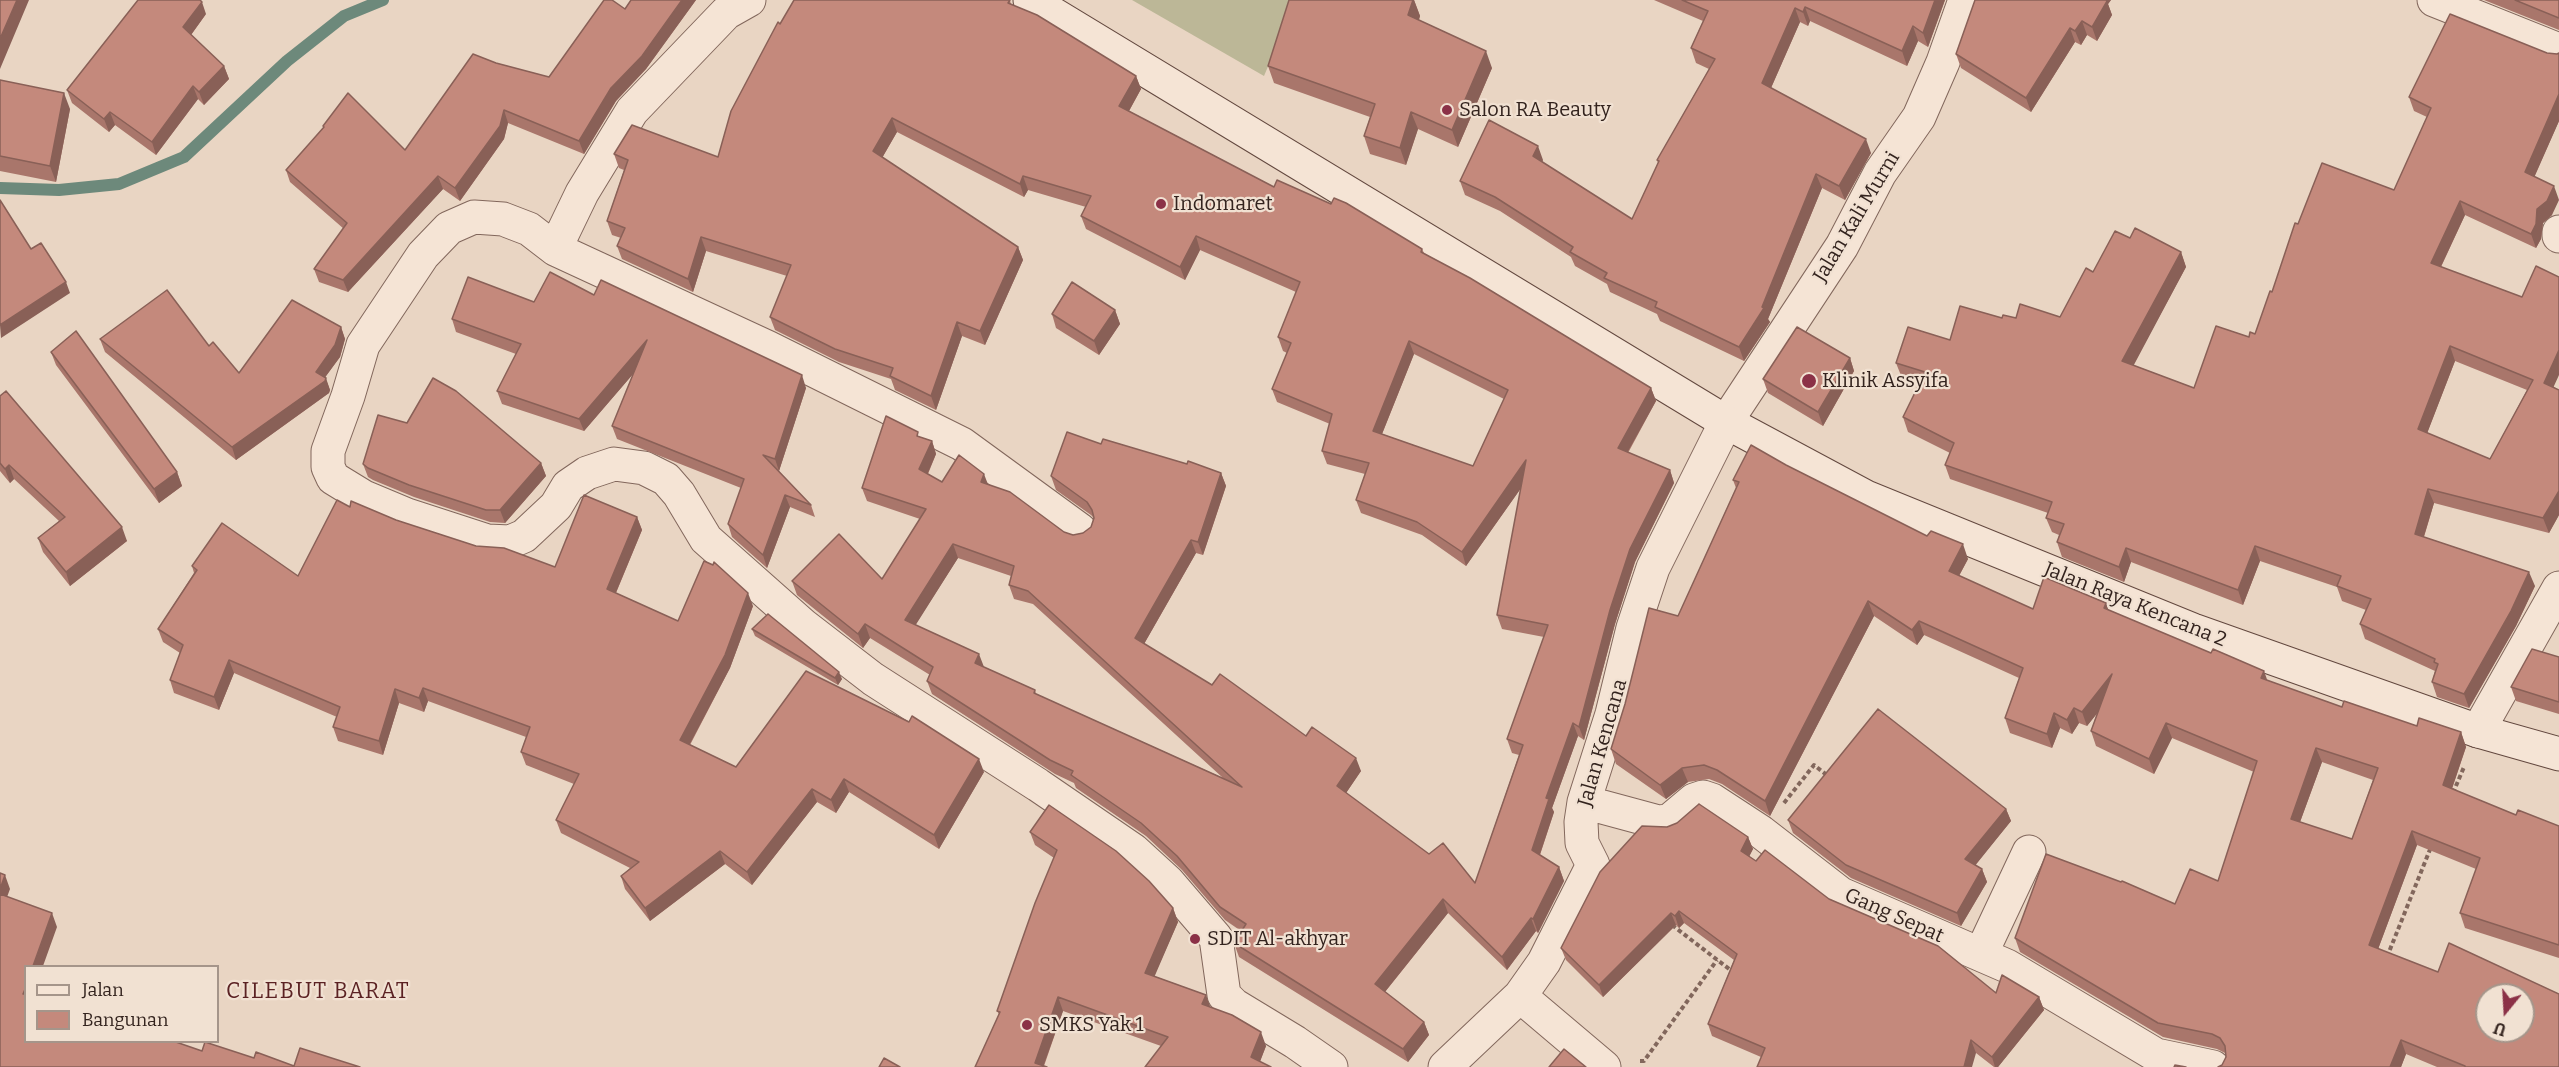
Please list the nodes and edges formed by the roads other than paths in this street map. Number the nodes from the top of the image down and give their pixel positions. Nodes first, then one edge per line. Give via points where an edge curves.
1 (749, 0) edge
2 (1030, 0) edge
3 (1965, 0) edge
4 (2434, 0) edge
5 (2559, 50) edge
6 (555, 249) junction
7 (1726, 422) junction
8 (1080, 530) dead end
9 (2559, 588) edge
10 (2478, 731) junction
11 (2559, 754) edge
12 (1584, 802) junction
13 (2029, 852) dead end
14 (1981, 954) junction
15 (1520, 996) junction
16 (2191, 1065) edge
17 (1331, 1067) edge
18 (1446, 1067) edge
19 (1604, 1067) edge

1 - 6 street via 726,13 632,111 582,193
2 - 7 street, Jalan Raya Kencana 2
3 - 7 street, Jalan Kali Murni via 1919,117 1880,173 1842,246
4 - 5 street
6 - 8 street via 769,348 962,444
6 - 17 street via 529,229 503,219 474,217 449,228 423,255 363,345 328,451 333,478 407,515 487,541 510,542 524,536 556,506 568,486 587,473 614,464 644,468 666,479 706,539 803,625 873,679 1133,850 1216,938 1224,995
7 - 10 street, Jalan Raya Kencana 2 via 1877,502 2193,630
7 - 12 street, Jalan Kencana via 1641,600 1612,714
9 - 10 street
10 - 11 street, Jalan Raya Kencana 2
12 - 14 street, Gang Sepat via 1658,822 1669,821 1694,800 1712,800 1841,894
12 - 15 street, Jalan Kencana via 1582,843 1593,865 1544,962
13 - 14 street
14 - 16 street, Gang Sepat via 2156,1055
15 - 18 street, Jalan Kencana
15 - 19 street

